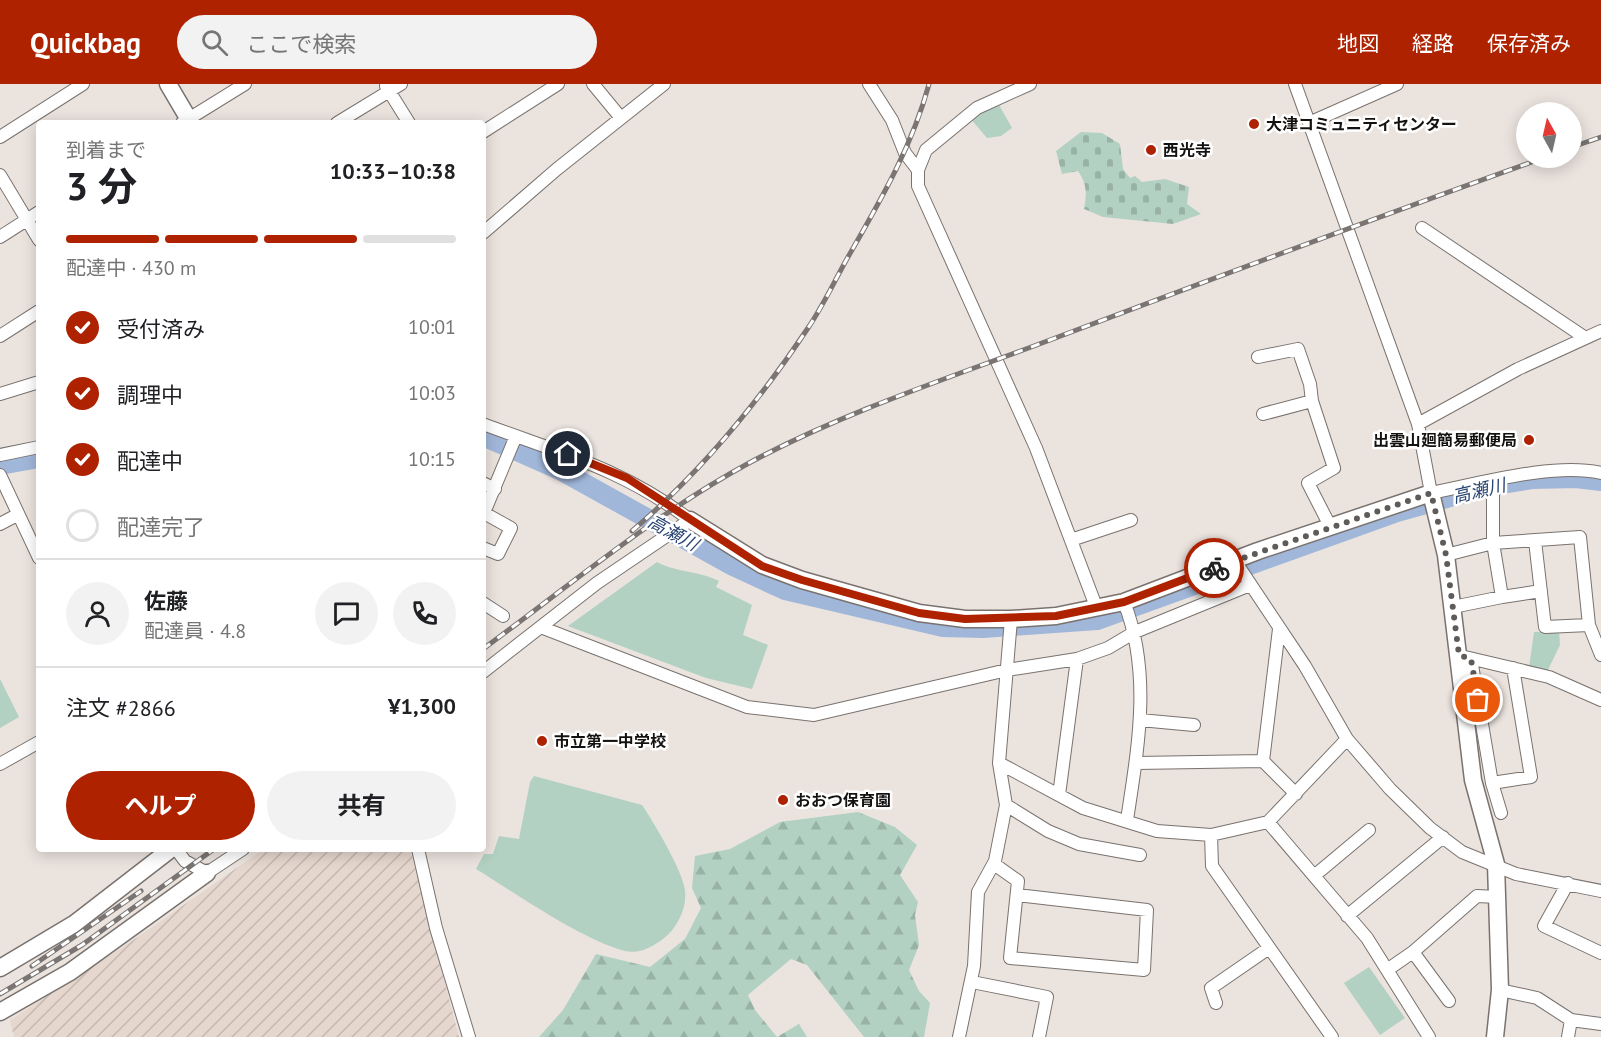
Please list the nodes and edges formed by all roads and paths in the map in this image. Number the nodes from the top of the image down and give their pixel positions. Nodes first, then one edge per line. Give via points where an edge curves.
1 (83, 84) edge
2 (168, 84) edge
3 (245, 84) edge
4 (401, 84) edge
5 (558, 84) edge
6 (593, 84) edge
7 (664, 84) edge
8 (869, 84) edge
9 (1030, 84) edge
10 (1295, 84) edge
11 (1398, 84) edge
12 (387, 88) edge
13 (621, 118) junction
14 (186, 120) edge
15 (190, 120) edge
16 (341, 120) edge
17 (407, 120) edge
18 (1309, 123) junction
19 (486, 130) edge
20 (0, 137) edge
21 (918, 170) junction
22 (0, 176) edge
23 (36, 214) edge
24 (26, 220) junction
25 (1422, 228) dead end
26 (486, 229) edge
27 (36, 235) edge
28 (0, 237) edge
29 (36, 313) edge
30 (1601, 331) edge
31 (0, 336) edge
32 (1584, 337) junction
33 (1257, 357) dead end
34 (36, 383) edge
35 (0, 394) edge
36 (1312, 401) junction
37 (1263, 414) dead end
38 (1418, 424) junction
39 (486, 425) edge
40 (516, 436) junction
41 (36, 448) edge
42 (0, 455) edge
43 (1601, 473) edge
44 (0, 475) edge
45 (489, 486) edge
46 (1492, 492) dead end
47 (1431, 493) junction
48 (17, 514) junction
49 (486, 516) edge
50 (690, 520) junction
51 (1131, 520) dead end
52 (0, 524) edge
53 (1330, 526) junction
54 (1071, 540) junction
55 (1535, 541) junction
56 (1493, 543) junction
57 (486, 549) edge
58 (36, 552) edge
59 (1446, 555) junction
60 (1235, 561) junction
61 (1250, 585) junction
62 (1541, 591) junction
63 (1502, 597) junction
64 (1124, 602) junction
65 (486, 605) edge
66 (1452, 607) junction
67 (1097, 609) junction
68 (502, 616) dead end
69 (1011, 619) junction
70 (1589, 625) junction
71 (543, 628) junction
72 (1279, 629) junction
73 (1135, 632) junction
74 (1601, 655) edge
75 (1465, 657) junction
76 (1077, 660) junction
77 (1513, 668) junction
78 (486, 670) edge
79 (1007, 670) junction
80 (1601, 700) edge
81 (1140, 720) junction
82 (1194, 725) dead end
83 (1347, 739) junction
84 (36, 744) edge
85 (1263, 761) junction
86 (1136, 763) junction
87 (0, 764) edge
88 (999, 764) junction
89 (1492, 783) junction
90 (1296, 794) junction
91 (1059, 795) junction
92 (1006, 805) junction
93 (1501, 813) dead end
94 (1127, 820) junction
95 (1268, 822) junction
96 (1370, 830) dead end
97 (1211, 835) junction
98 (1443, 837) junction
99 (167, 852) edge
100 (178, 852) edge
101 (238, 852) edge
102 (419, 852) edge
103 (1140, 855) dead end
104 (994, 864) junction
105 (1496, 864) junction
106 (207, 873) junction
107 (1314, 876) junction
108 (1568, 884) junction
109 (1601, 891) edge
110 (1017, 895) junction
111 (1497, 897) junction
112 (1347, 915) junction
113 (1269, 948) junction
114 (1413, 952) junction
115 (1601, 953) edge
116 (0, 968) edge
117 (1387, 970) junction
118 (972, 982) junction
119 (1500, 990) junction
120 (1449, 1000) dead end
121 (1216, 1003) dead end
122 (0, 1012) edge
123 (1571, 1020) junction
124 (1601, 1024) edge
125 (469, 1037) edge
126 (959, 1037) edge
127 (1039, 1037) edge
128 (1332, 1037) edge
129 (1429, 1037) edge
130 (1495, 1037) edge
131 (1568, 1037) edge

1 - 20 street
2 - 14 street
3 - 15 street
4 - 12 street
5 - 19 street
6 - 13 street
7 - 13 street
8 - 21 street
9 - 21 street via 977,108 926,150
10 - 18 street
11 - 18 street
12 - 16 street
12 - 17 street
13 - 26 street
18 - 38 street
21 - 54 street via 918,186 1036,448
22 - 24 street
23 - 24 street
24 - 27 street
24 - 28 street
25 - 32 street
29 - 31 street
30 - 32 street
32 - 38 street
33 - 36 street via 1298,349
34 - 35 street
36 - 37 street
36 - 53 street via 1334,468 1308,483
38 - 47 street
39 - 40 street
40 - 45 street
40 - 50 street via 627,478
41 - 42 street
43 - 47 street via 1526,475
44 - 48 street
46 - 56 street
47 - 53 street
47 - 59 street
48 - 52 street
48 - 58 street
49 - 57 street via 511,528 498,554
50 - 69 street via 762,566 802,580 919,613
50 - 71 street via 597,583
51 - 54 street
53 - 60 street
54 - 67 street
55 - 56 street
55 - 62 street
55 - 70 street via 1581,537
56 - 59 street
56 - 63 street
59 - 66 street
60 - 61 street
60 - 64 street
61 - 72 street
61 - 73 street
62 - 63 street
62 - 70 street via 1545,627
63 - 66 street
64 - 67 street
64 - 73 street
65 - 68 street
66 - 75 street
67 - 69 street
69 - 79 street
70 - 74 street
71 - 78 street
71 - 79 street via 747,707 813,715
72 - 83 street
72 - 85 street
73 - 76 street
73 - 81 street via 1143,692
75 - 77 street
75 - 89 street
75 - 105 street via 1473,780
76 - 79 street
76 - 91 street
77 - 80 street via 1549,677
77 - 89 street via 1530,777
79 - 88 street
81 - 82 street
81 - 86 street
83 - 90 street
83 - 98 street via 1390,789
84 - 87 street
85 - 86 street
85 - 90 street
86 - 94 street
88 - 91 street
88 - 92 street
89 - 93 street
90 - 95 street
91 - 94 street via 1083,808
92 - 103 street via 1048,831 1079,844
92 - 104 street
94 - 97 street via 1157,831
95 - 97 street
95 - 107 street
96 - 107 street
97 - 113 street via 1212,866
98 - 105 street via 1462,852
98 - 112 street
99 - 116 street via 74,924
100 - 106 street via 185,861
101 - 106 street
102 - 125 street via 436,928
104 - 110 street via 1018,881
104 - 118 street via 978,892
105 - 108 street via 1516,874
105 - 111 street
106 - 122 street via 70,972
107 - 112 street
108 - 109 street
108 - 115 street via 1544,926
110 - 110 street via 1010,958 1144,970 1147,910
111 - 114 street via 1477,896
111 - 119 street
112 - 117 street
113 - 121 street via 1211,988
113 - 128 street
114 - 117 street
114 - 120 street
117 - 129 street
118 - 126 street
118 - 127 street via 1047,997
119 - 123 street via 1537,998
119 - 130 street
123 - 124 street
123 - 131 street

